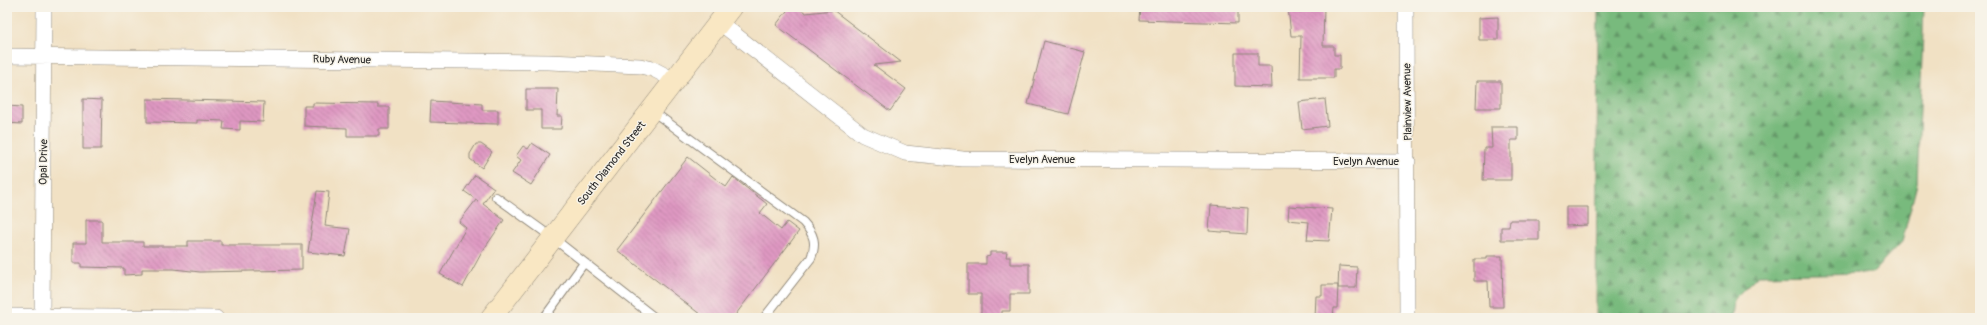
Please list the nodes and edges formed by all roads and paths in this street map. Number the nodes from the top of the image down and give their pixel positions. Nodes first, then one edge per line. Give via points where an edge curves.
1 (44, 7) edge
2 (1406, 7) edge
3 (725, 14) edge
4 (7, 56) edge
5 (44, 56) junction
6 (674, 80) junction
7 (651, 110) junction
8 (1408, 161) junction
9 (496, 197) dead end
10 (553, 238) junction
11 (584, 264) junction
12 (7, 316) edge
13 (42, 317) edge
14 (216, 318) edge
15 (491, 318) edge
16 (544, 318) edge
17 (655, 318) edge
18 (764, 318) edge
19 (1407, 318) edge

1 - 5 street, Opal Drive
2 - 8 street, Plainview Avenue
3 - 6 street, South Diamond Street
3 - 8 street, Evelyn Avenue via 863,135 905,153 963,159
4 - 5 street, Ruby Avenue
5 - 6 street, Ruby Avenue via 549,62 640,66 653,69
5 - 13 street, Opal Drive
6 - 7 street, South Diamond Street
7 - 10 street, South Diamond Street
7 - 18 lane via 803,222 814,237 811,258
8 - 19 street, Plainview Avenue
9 - 10 lane
10 - 11 lane
10 - 15 street, South Diamond Street
11 - 16 lane
11 - 17 lane
12 - 13 street
13 - 14 street

